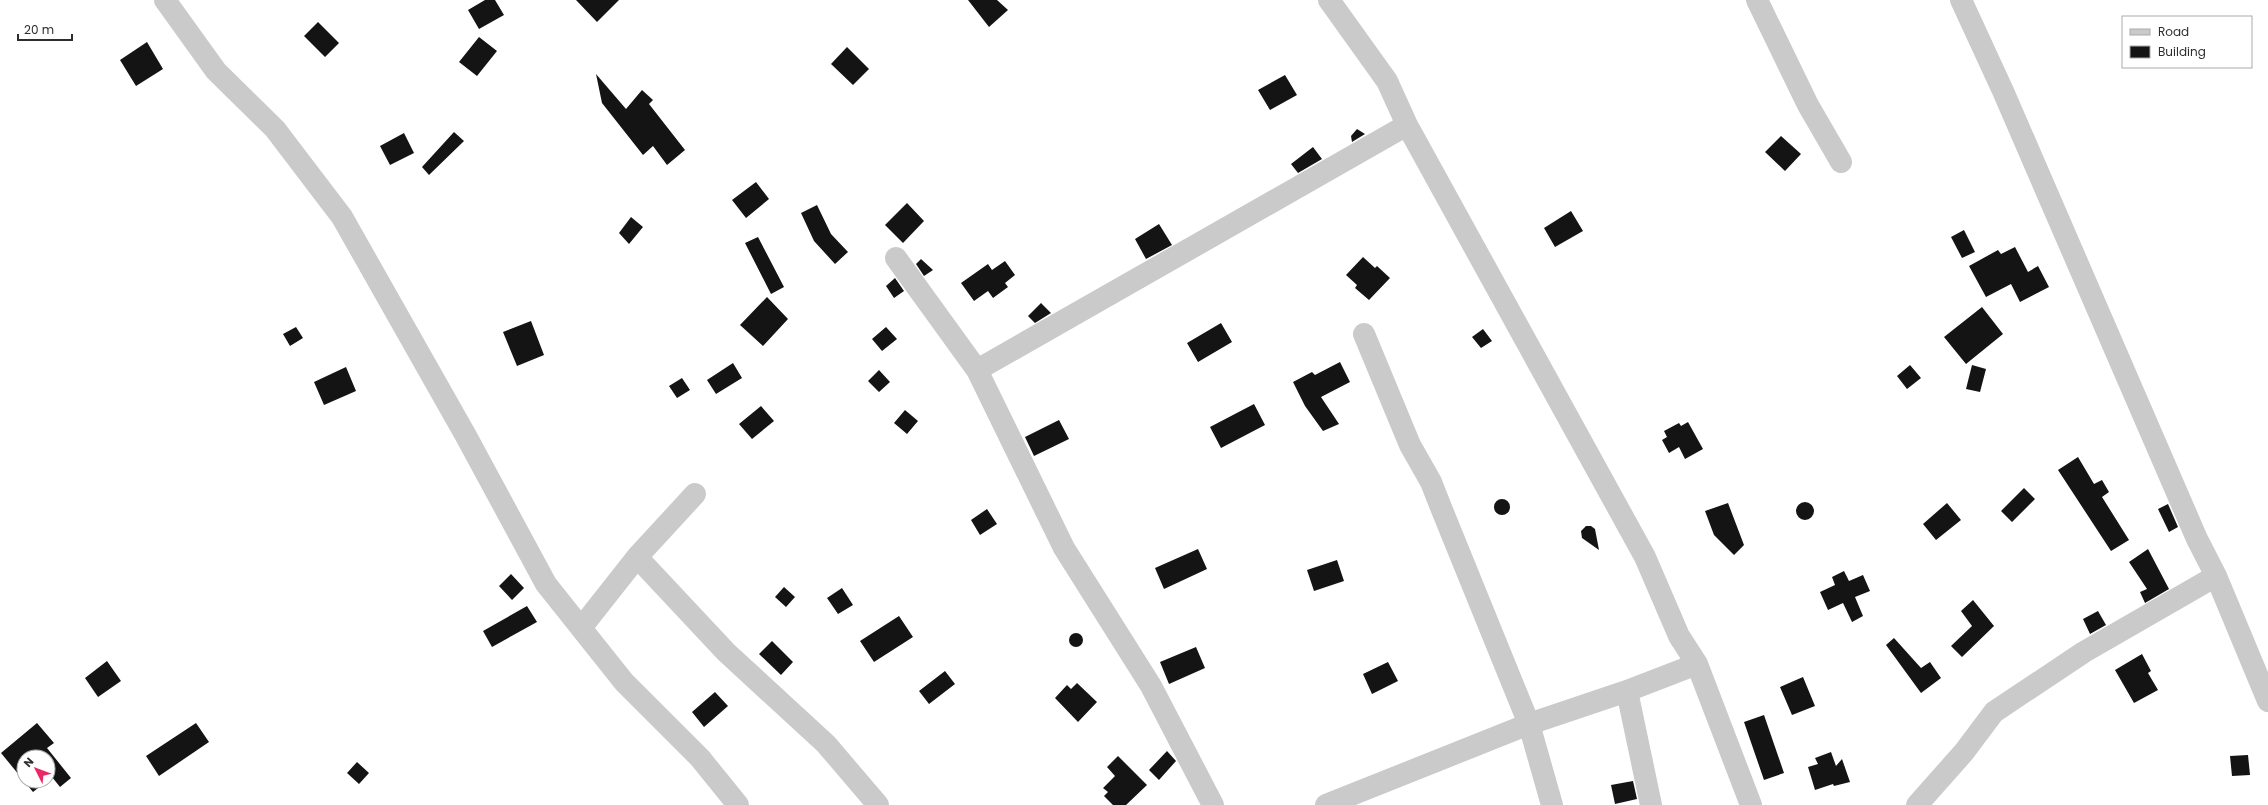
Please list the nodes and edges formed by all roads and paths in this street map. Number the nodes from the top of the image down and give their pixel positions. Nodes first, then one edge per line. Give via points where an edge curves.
1 (164, 0) edge
2 (1329, 0) edge
3 (1757, 0) edge
4 (1961, 0) edge
5 (1407, 125) junction
6 (1841, 162) dead end
7 (896, 258) dead end
8 (1364, 334) dead end
9 (977, 370) junction
10 (695, 494) dead end
11 (637, 556) junction
12 (2216, 576) junction
13 (581, 628) junction
14 (1697, 664) junction
15 (1627, 692) junction
16 (2268, 701) edge
17 (1529, 724) junction
18 (1356, 800) edge
19 (738, 805) edge
20 (878, 805) edge
21 (1213, 805) edge
22 (1326, 805) edge
23 (1552, 805) edge
24 (1651, 805) edge
25 (1751, 805) edge
26 (1917, 805) edge

1 - 13 street via 216,71 275,129 342,217 546,584
2 - 5 street via 1387,81
3 - 6 street via 1808,105
4 - 12 street via 2197,539
5 - 9 street
5 - 14 street via 1645,557 1679,636
7 - 9 street
8 - 17 street via 1410,445 1431,482
9 - 21 street via 1064,548 1151,686
10 - 11 street
11 - 13 street
11 - 20 street via 726,652 826,744
12 - 16 street
12 - 26 street via 2084,652 1994,712 1964,752
13 - 19 street via 624,682 700,758
14 - 15 street
14 - 25 street
15 - 17 street
15 - 24 street
17 - 18 street
17 - 23 street
18 - 22 street

